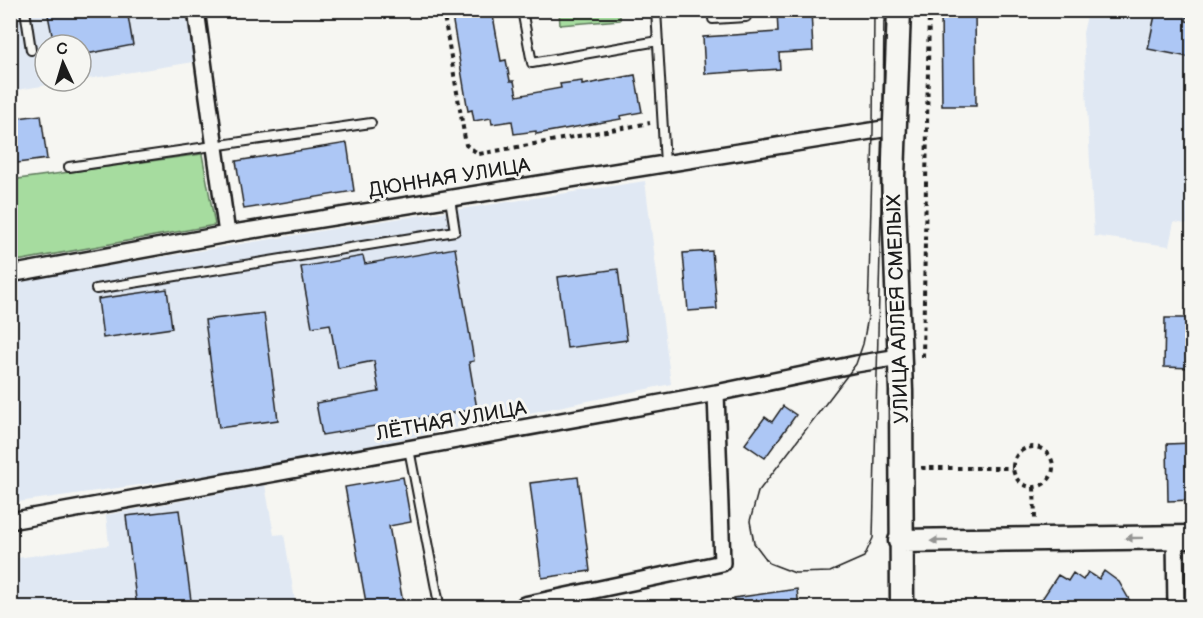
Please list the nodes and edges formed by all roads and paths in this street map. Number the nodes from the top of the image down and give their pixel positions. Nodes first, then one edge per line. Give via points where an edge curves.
1 (25, 10) edge
2 (196, 10) edge
3 (443, 10) edge
4 (522, 10) edge
5 (656, 10) edge
6 (746, 10) edge
7 (899, 10) edge
8 (929, 10) edge
9 (713, 19) dead end
10 (658, 41) junction
11 (31, 50) dead end
12 (663, 120) junction
13 (371, 123) dead end
14 (895, 129) junction
15 (215, 146) junction
16 (665, 164) junction
17 (69, 167) dead end
18 (450, 199) junction
19 (227, 234) junction
20 (10, 274) edge
21 (96, 289) dead end
22 (899, 357) junction
23 (923, 368) dead end
24 (716, 393) junction
25 (409, 449) junction
26 (923, 461) dead end
27 (1013, 468) junction
28 (1034, 487) junction
29 (10, 521) edge
30 (1184, 537) edge
31 (1036, 539) junction
32 (900, 542) junction
33 (439, 604) dead end
34 (524, 604) dead end
35 (902, 608) edge
36 (1176, 608) edge

1 - 11 lane
2 - 15 street
3 - 12 path via 466,145 479,154
4 - 10 lane via 531,63
5 - 10 lane
6 - 9 lane via 746,17
7 - 14 main road, УЛИЦА АЛЛЕЯ СМЕЛЫХ
8 - 23 path
10 - 12 lane
12 - 16 lane
13 - 15 lane
14 - 16 street, ДЮННАЯ УЛИЦА
14 - 22 main road, УЛИЦА АЛЛЕЯ СМЕЛЫХ
15 - 17 lane
15 - 19 street
16 - 18 street, ДЮННАЯ УЛИЦА
18 - 19 street, ДЮННАЯ УЛИЦА
18 - 21 lane via 455,231
19 - 20 street, ДЮННАЯ УЛИЦА
22 - 24 street, ЛЁТНАЯ УЛИЦА
22 - 32 main road, УЛИЦА АЛЛЕЯ СМЕЛЫХ
24 - 25 street, ЛЁТНАЯ УЛИЦА
24 - 34 street via 722,563
25 - 29 street, ЛЁТНАЯ УЛИЦА
25 - 33 lane
26 - 27 path via 923,468
27 - 28 path via 1020,482
27 - 28 path via 1025,449 1040,448 1047,452 1052,458 1052,474 1042,485
28 - 31 path
30 -> 31 main road
30 - 36 street
31 -> 32 main road
32 - 35 main road, УЛИЦА АЛЛЕЯ СМЕЛЫХ

